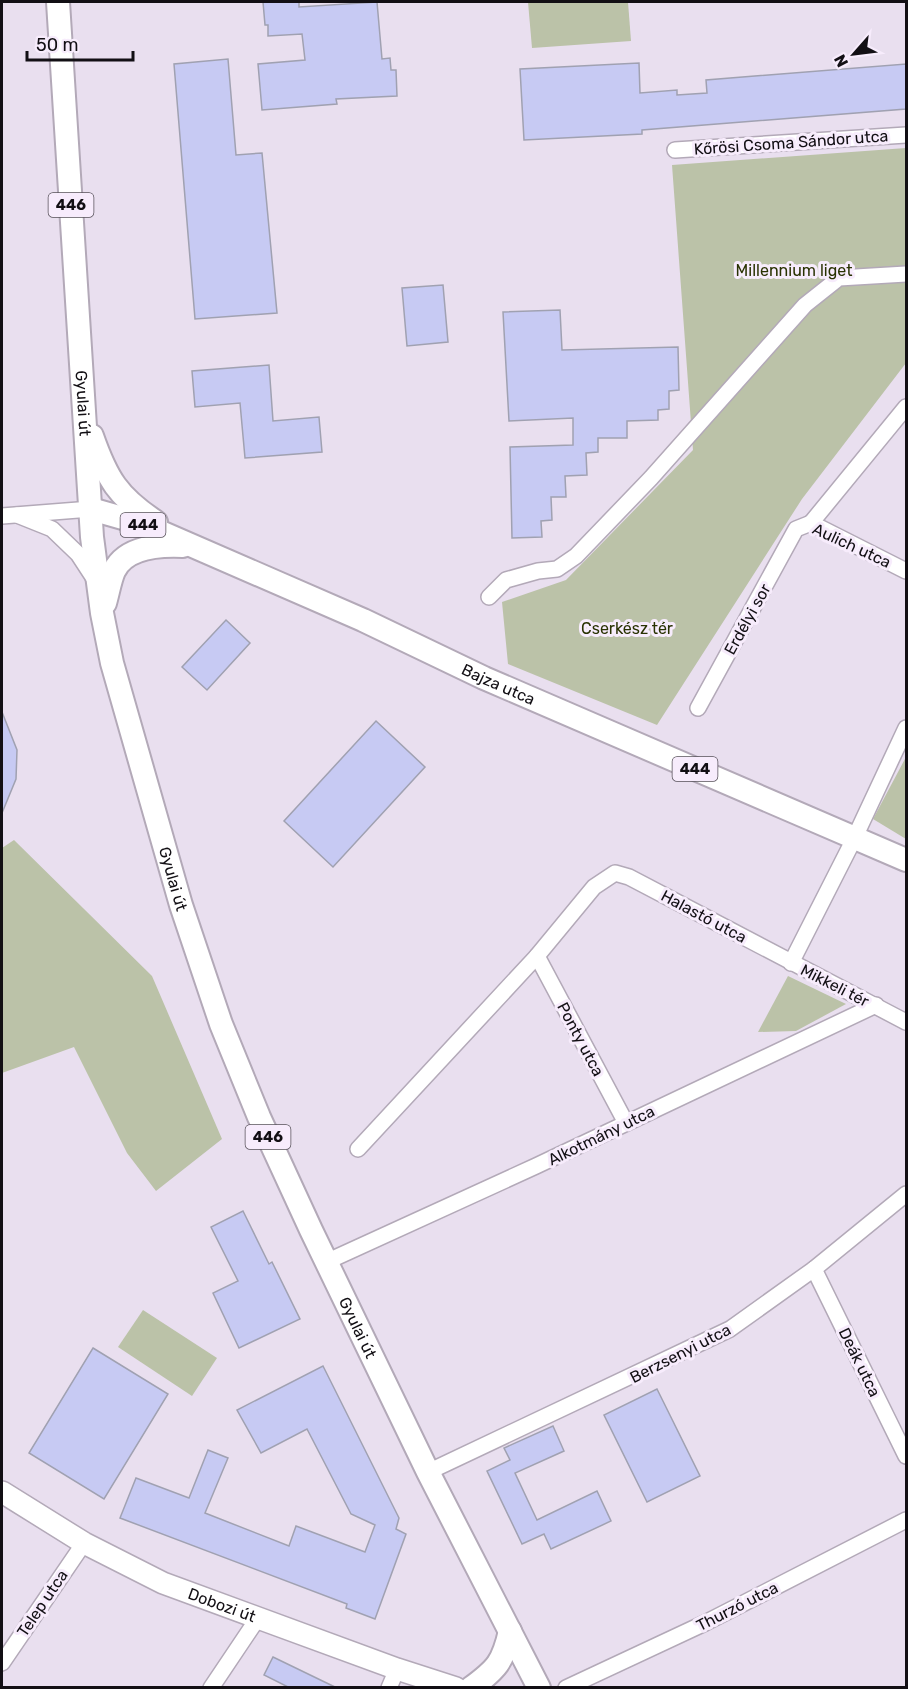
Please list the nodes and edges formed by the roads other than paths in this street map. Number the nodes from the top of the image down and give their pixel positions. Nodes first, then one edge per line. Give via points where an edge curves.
1 (58, 2) edge
2 (906, 135) edge
3 (675, 150) dead end
4 (906, 274) edge
5 (906, 407) edge
6 (83, 408) junction
7 (91, 509) junction
8 (9, 516) edge
9 (811, 523) junction
10 (796, 529) joint
11 (193, 546) junction
12 (906, 571) edge
13 (99, 585) junction
14 (489, 597) dead end
15 (102, 613) junction
16 (698, 708) dead end
17 (906, 728) edge
18 (855, 837) junction
19 (906, 860) edge
20 (537, 956) junction
21 (791, 963) junction
22 (876, 1005) junction
23 (906, 1022) edge
24 (626, 1123) junction
25 (358, 1149) dead end
26 (906, 1194) edge
27 (326, 1262) junction
28 (814, 1269) junction
29 (906, 1456) edge
30 (428, 1472) junction
31 (2, 1492) edge
32 (906, 1520) edge
33 (84, 1543) junction
34 (258, 1618) junction
35 (510, 1631) junction
36 (2, 1663) edge
37 (393, 1678) edge
38 (211, 1688) edge
39 (456, 1688) edge
40 (471, 1688) edge
41 (539, 1688) edge
42 (566, 1688) edge

1 - 6 main road, Gyulai út / 446
2 - 3 street, Kőrösi Csoma Sándor utca
4 - 14 street via 839,278 805,305 576,556 557,569 538,570 506,580
5 - 9 street
6 - 7 main road, Gyulai út / 446
6 - 11 main road via 100,459 114,486 135,508
7 - 8 street
7 - 11 main road, Bajza utca / 444 via 140,523
7 - 13 main road, Gyulai út / 446
8 - 13 street via 52,529 78,554
9 - 10 street, Aulich utca
9 - 12 street, Aulich utca
10 - 16 street, Erdélyi sor
11 - 15 main road via 157,545 125,558 115,570
11 - 18 main road, Bajza utca / 444 via 484,678
13 - 15 main road, Gyulai út / 446
15 - 27 main road, Gyulai út / 446 via 112,663 181,905 217,1013 259,1117
17 - 18 street, Mikkeli tér
18 - 19 main road, Bajza utca / 444
18 - 21 street, Mikkeli tér
20 - 21 street, Halastó utca via 594,887 615,873
20 - 24 street, Ponty utca
20 - 25 street
21 - 22 street, Mikkeli tér
22 - 23 street, Mikkeli tér
22 - 24 street, Alkotmány utca
24 - 27 street, Alkotmány utca
26 - 28 street, Berzsenyi utca
27 - 30 main road, Gyulai út / 446
28 - 29 street, Deák utca
28 - 30 street, Berzsenyi utca via 730,1329
30 - 35 main road, Gyulai út / 446
31 - 33 main road, Dobozi út
32 - 42 street, Thurzó utca via 705,1623
33 - 34 main road, Dobozi út via 163,1583
33 - 36 street, Telep utca
34 - 37 main road, Dobozi út
34 - 38 street
35 - 40 main road via 505,1654 492,1673
35 - 41 main road, Gyulai út / 446
37 - 39 main road, Dobozi út

